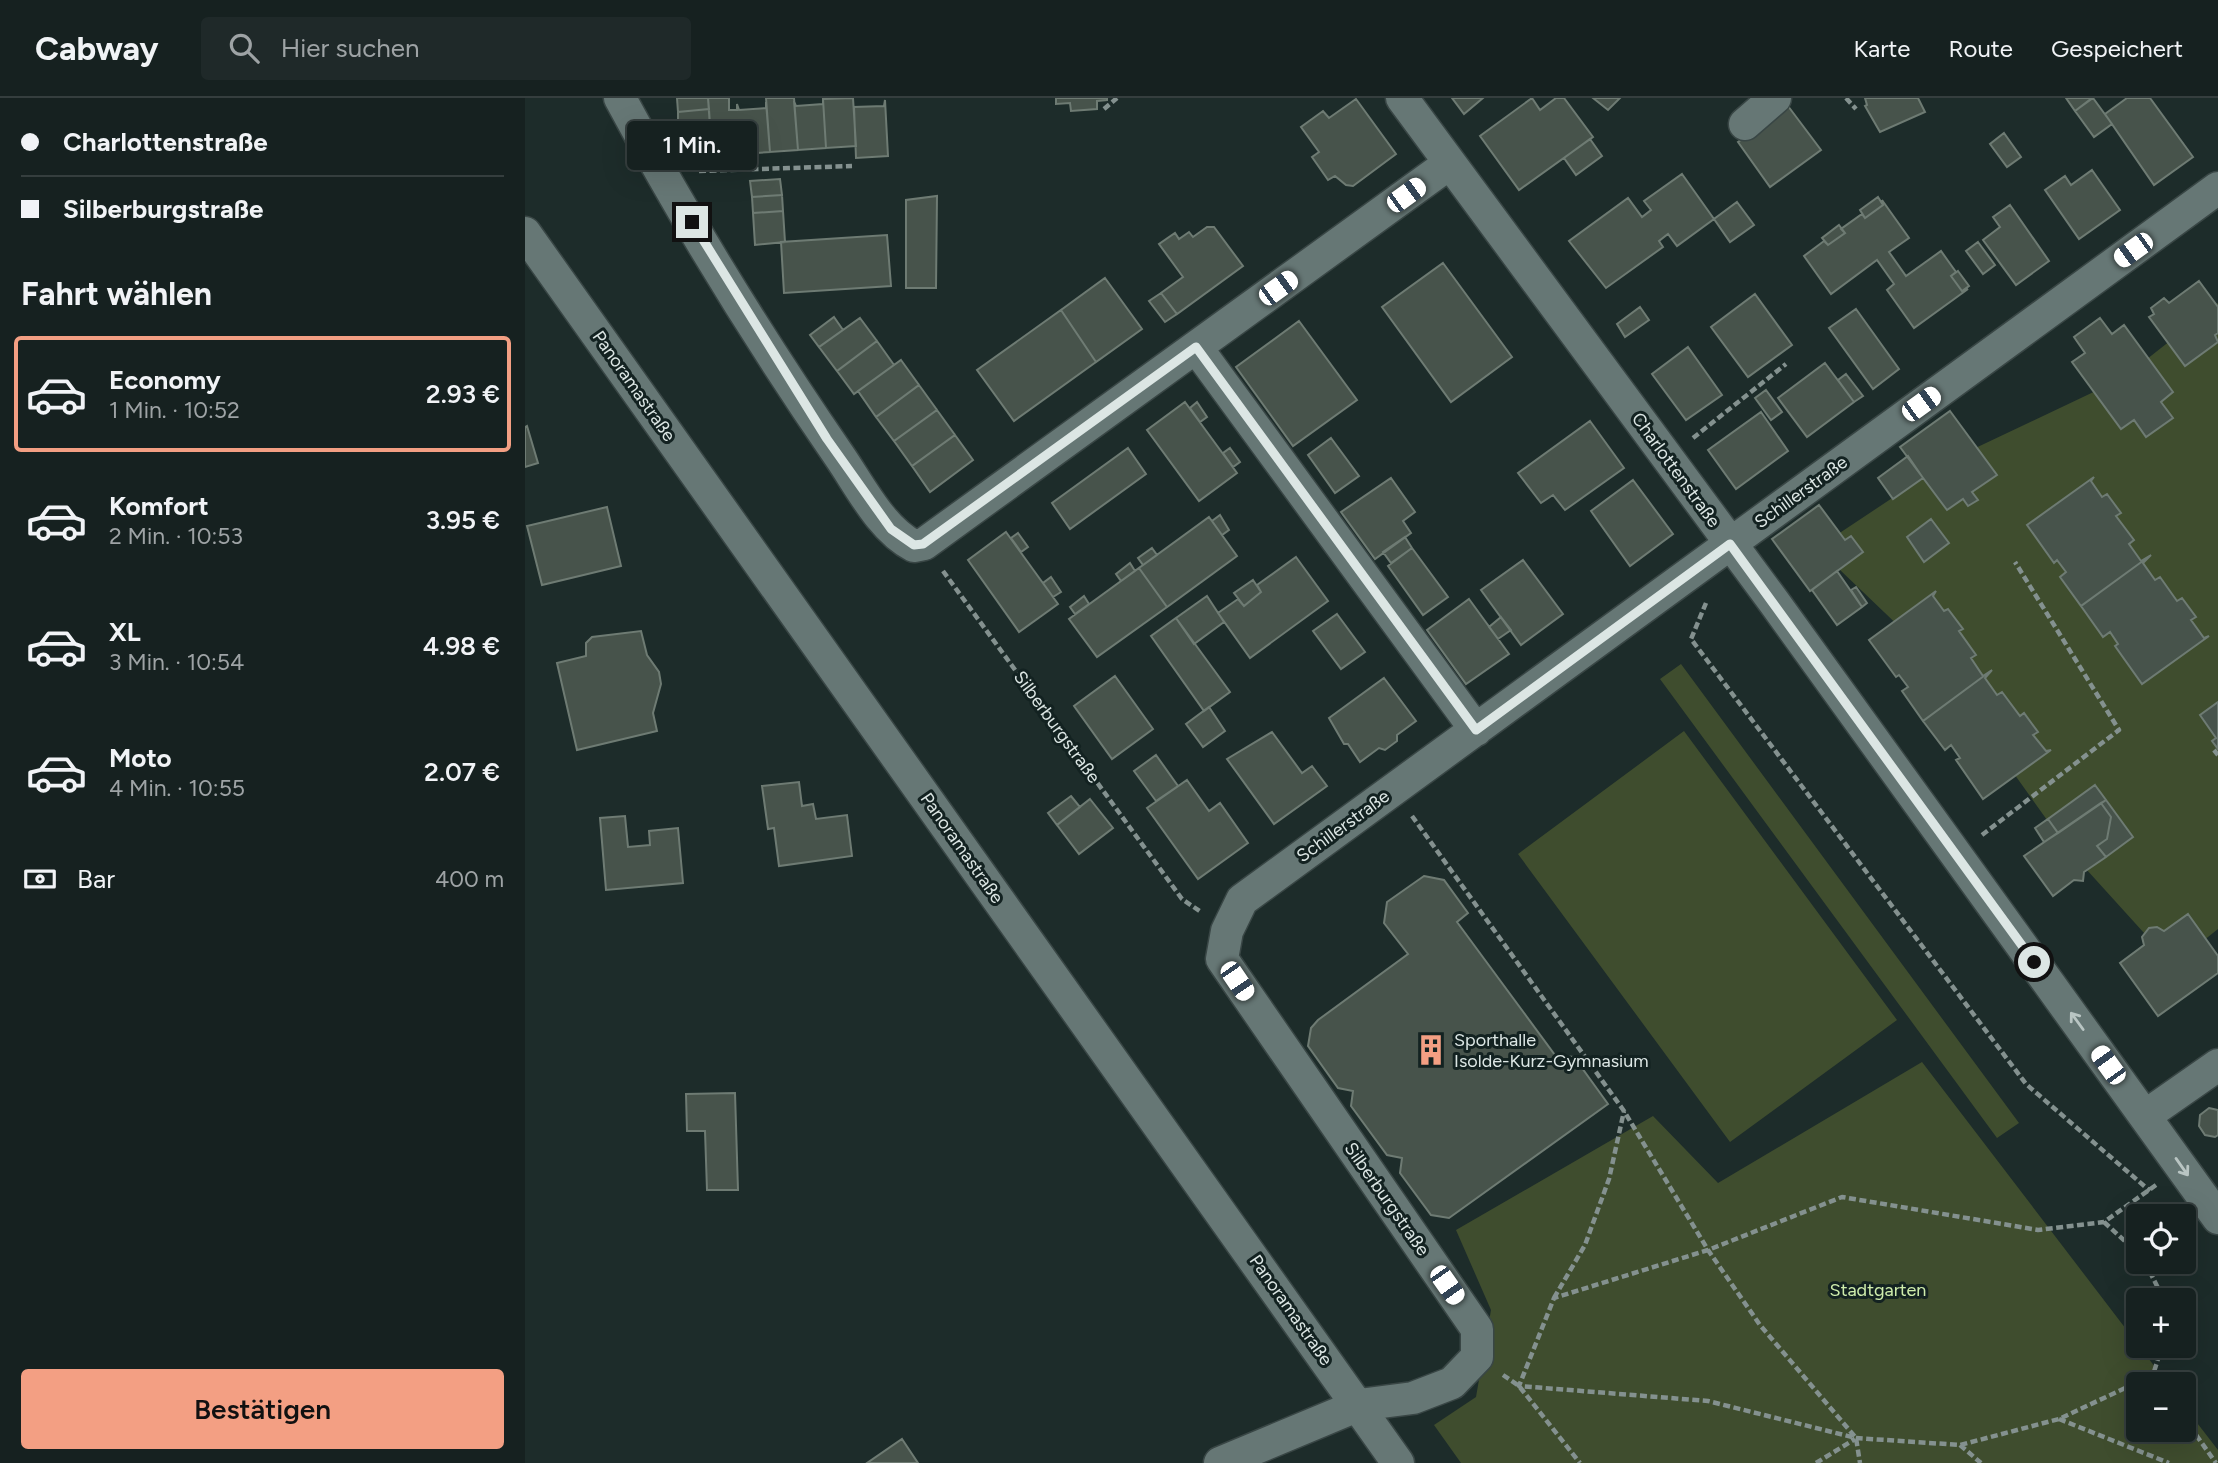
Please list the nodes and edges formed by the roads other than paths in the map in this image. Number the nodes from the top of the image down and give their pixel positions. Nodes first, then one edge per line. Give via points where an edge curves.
1 (620, 98) edge
2 (1402, 98) edge
3 (1775, 98) edge
4 (1745, 124) dead end
5 (1450, 163) junction
6 (2218, 188) edge
7 (525, 233) edge
8 (1196, 347) junction
9 (1730, 544) junction
10 (1476, 730) junction
11 (1227, 931) joint
12 (2218, 1065) edge
13 (2145, 1116) junction
14 (2218, 1218) edge
15 (1359, 1405) junction
16 (1220, 1463) edge
17 (1398, 1463) edge

1 - 8 street via 762,336 867,496 904,541 923,544
2 - 5 street, Charlottenstraße
3 - 4 street
5 - 8 street
5 - 9 street, Charlottenstraße
6 - 9 street, Schillerstraße
7 - 15 street, Panoramastraße
8 - 10 street
9 - 10 street, Schillerstraße
13 -> 9 street, Charlottenstraße
10 - 11 street, Schillerstraße via 1242,900
11 - 15 street, Silberburgstraße via 1222,959 1477,1329 1476,1357 1452,1383 1413,1398
12 - 13 street
13 -> 14 street, Charlottenstraße
15 - 16 street
15 - 17 street, Panoramastraße

